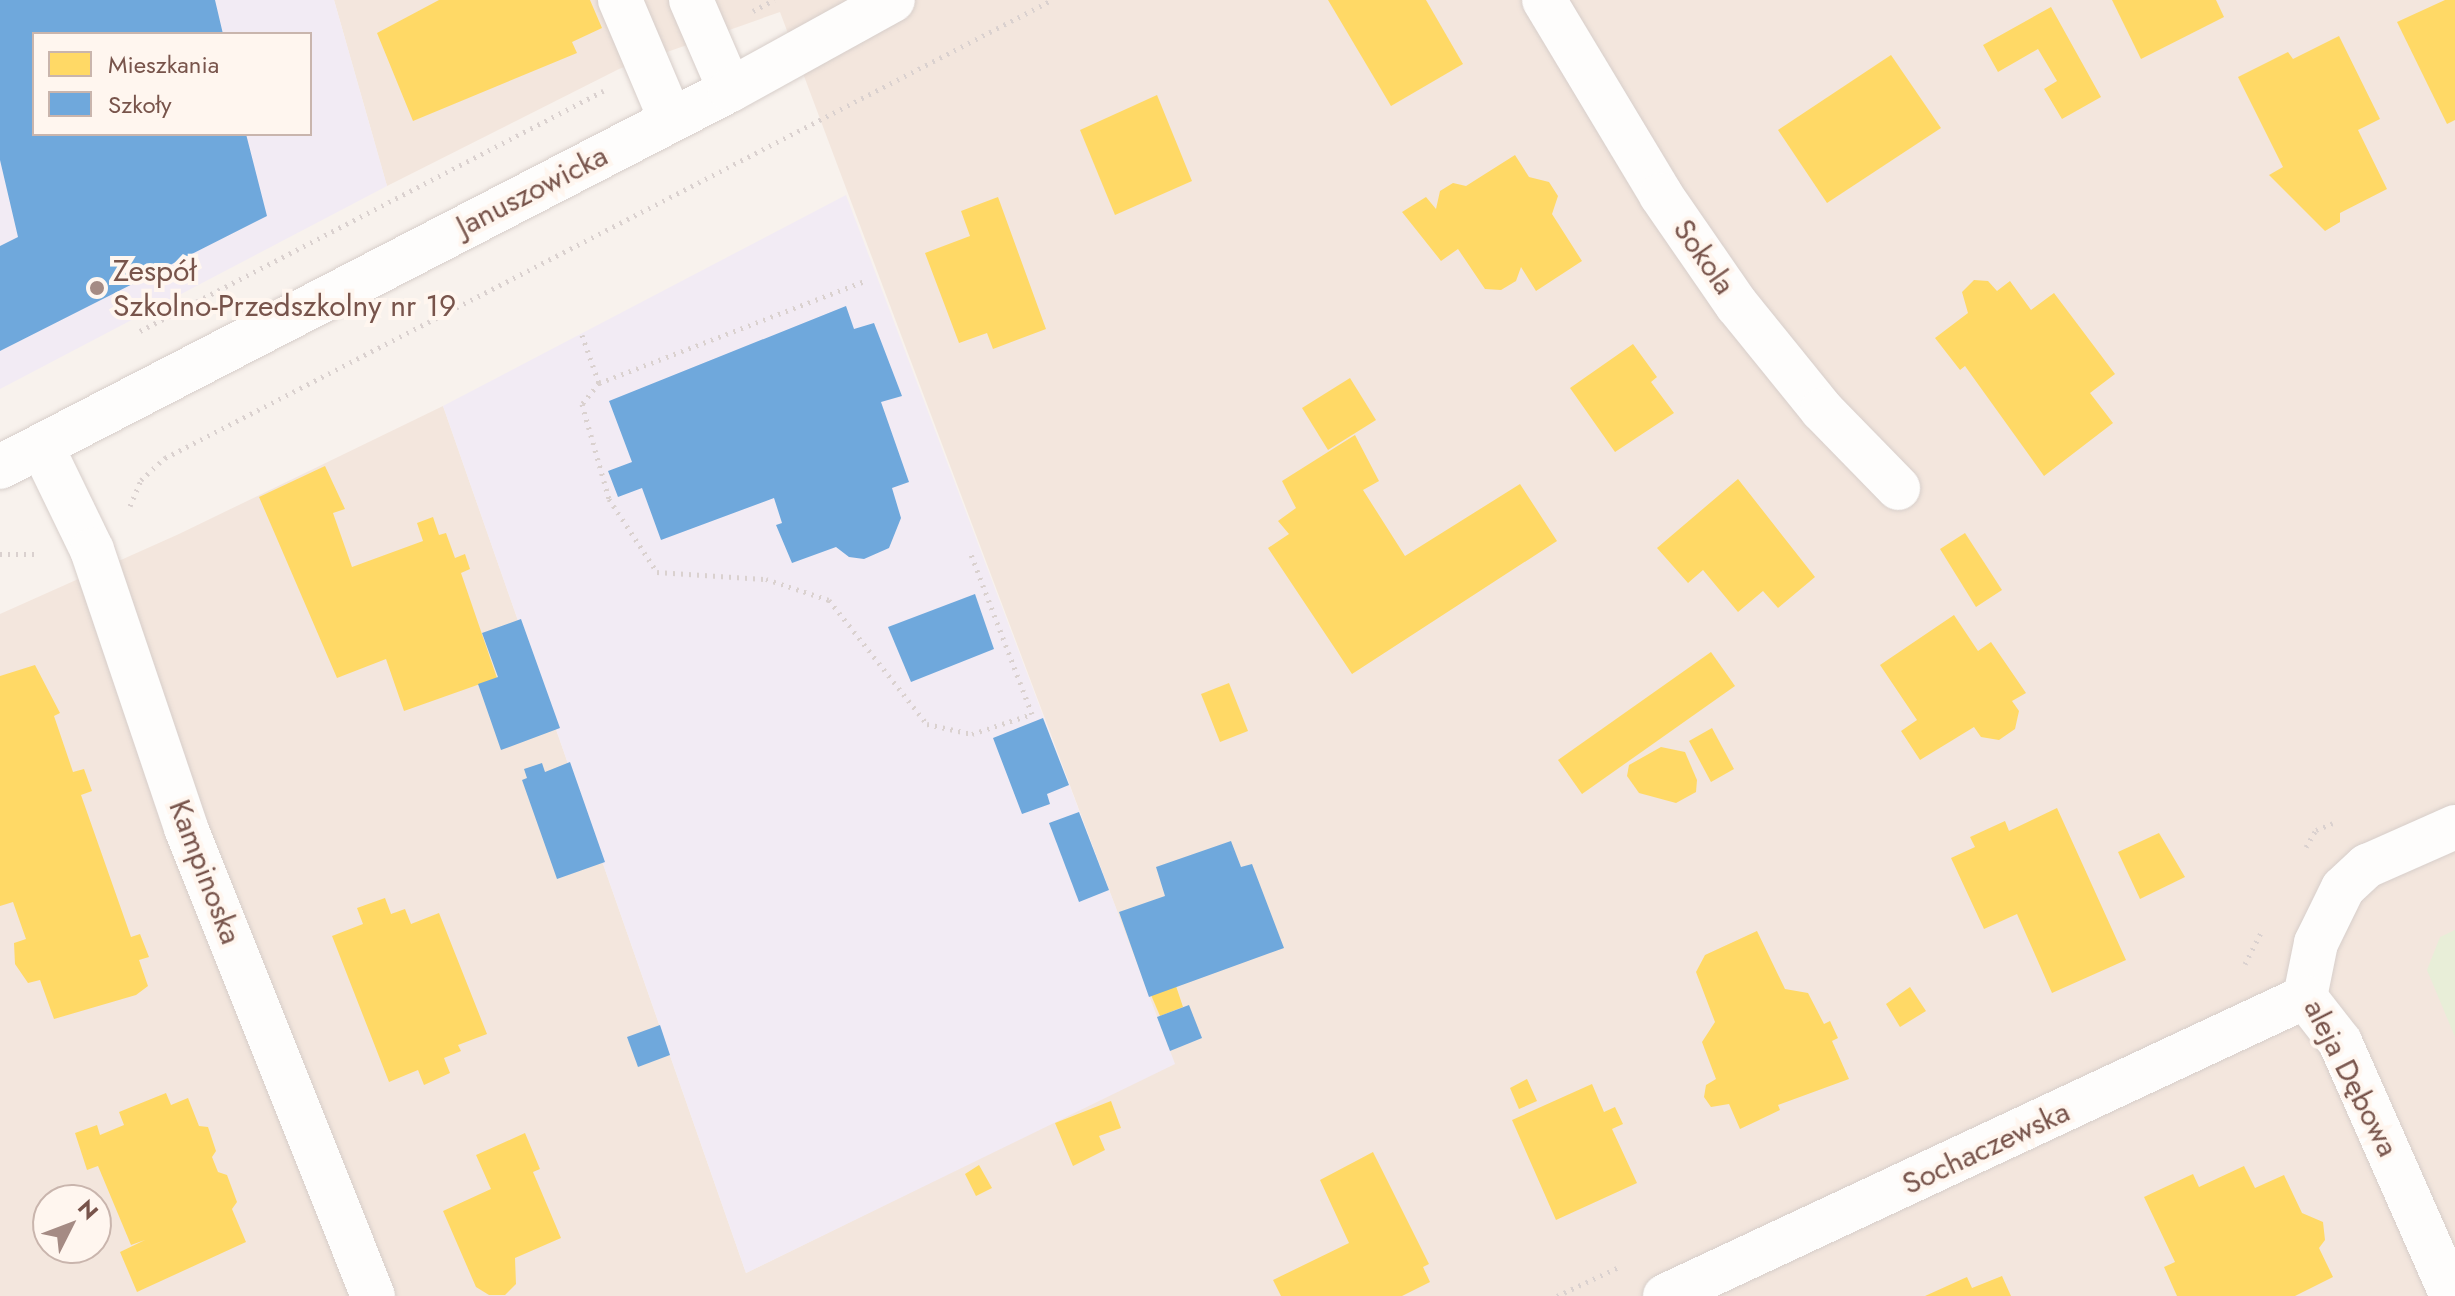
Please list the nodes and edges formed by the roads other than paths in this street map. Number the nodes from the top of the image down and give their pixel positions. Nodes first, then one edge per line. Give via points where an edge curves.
1 (620, 0) edge
2 (893, 0) edge
3 (1544, 0) edge
4 (698, 19) edge
5 (730, 90) junction
6 (671, 120) junction
7 (42, 447) junction
8 (0, 467) edge
9 (1898, 488) dead end
10 (2455, 827) edge
11 (2305, 997) junction
12 (373, 1296) edge
13 (1665, 1296) edge
14 (2452, 1296) edge

1 - 6 street
2 - 5 street, Januszowicka
3 - 9 street, Sokola via 1661,195 1737,305 1822,410
4 - 5 street
5 - 6 street, Januszowicka
6 - 7 street, Januszowicka
7 - 8 street, Januszowicka
7 - 12 street, Kampinoska via 87,538 186,828
10 - 11 street, aleja Dębowa via 2367,866 2343,888 2316,943
11 - 13 street, Sochaczewska
11 - 14 street, aleja Dębowa via 2340,1042

